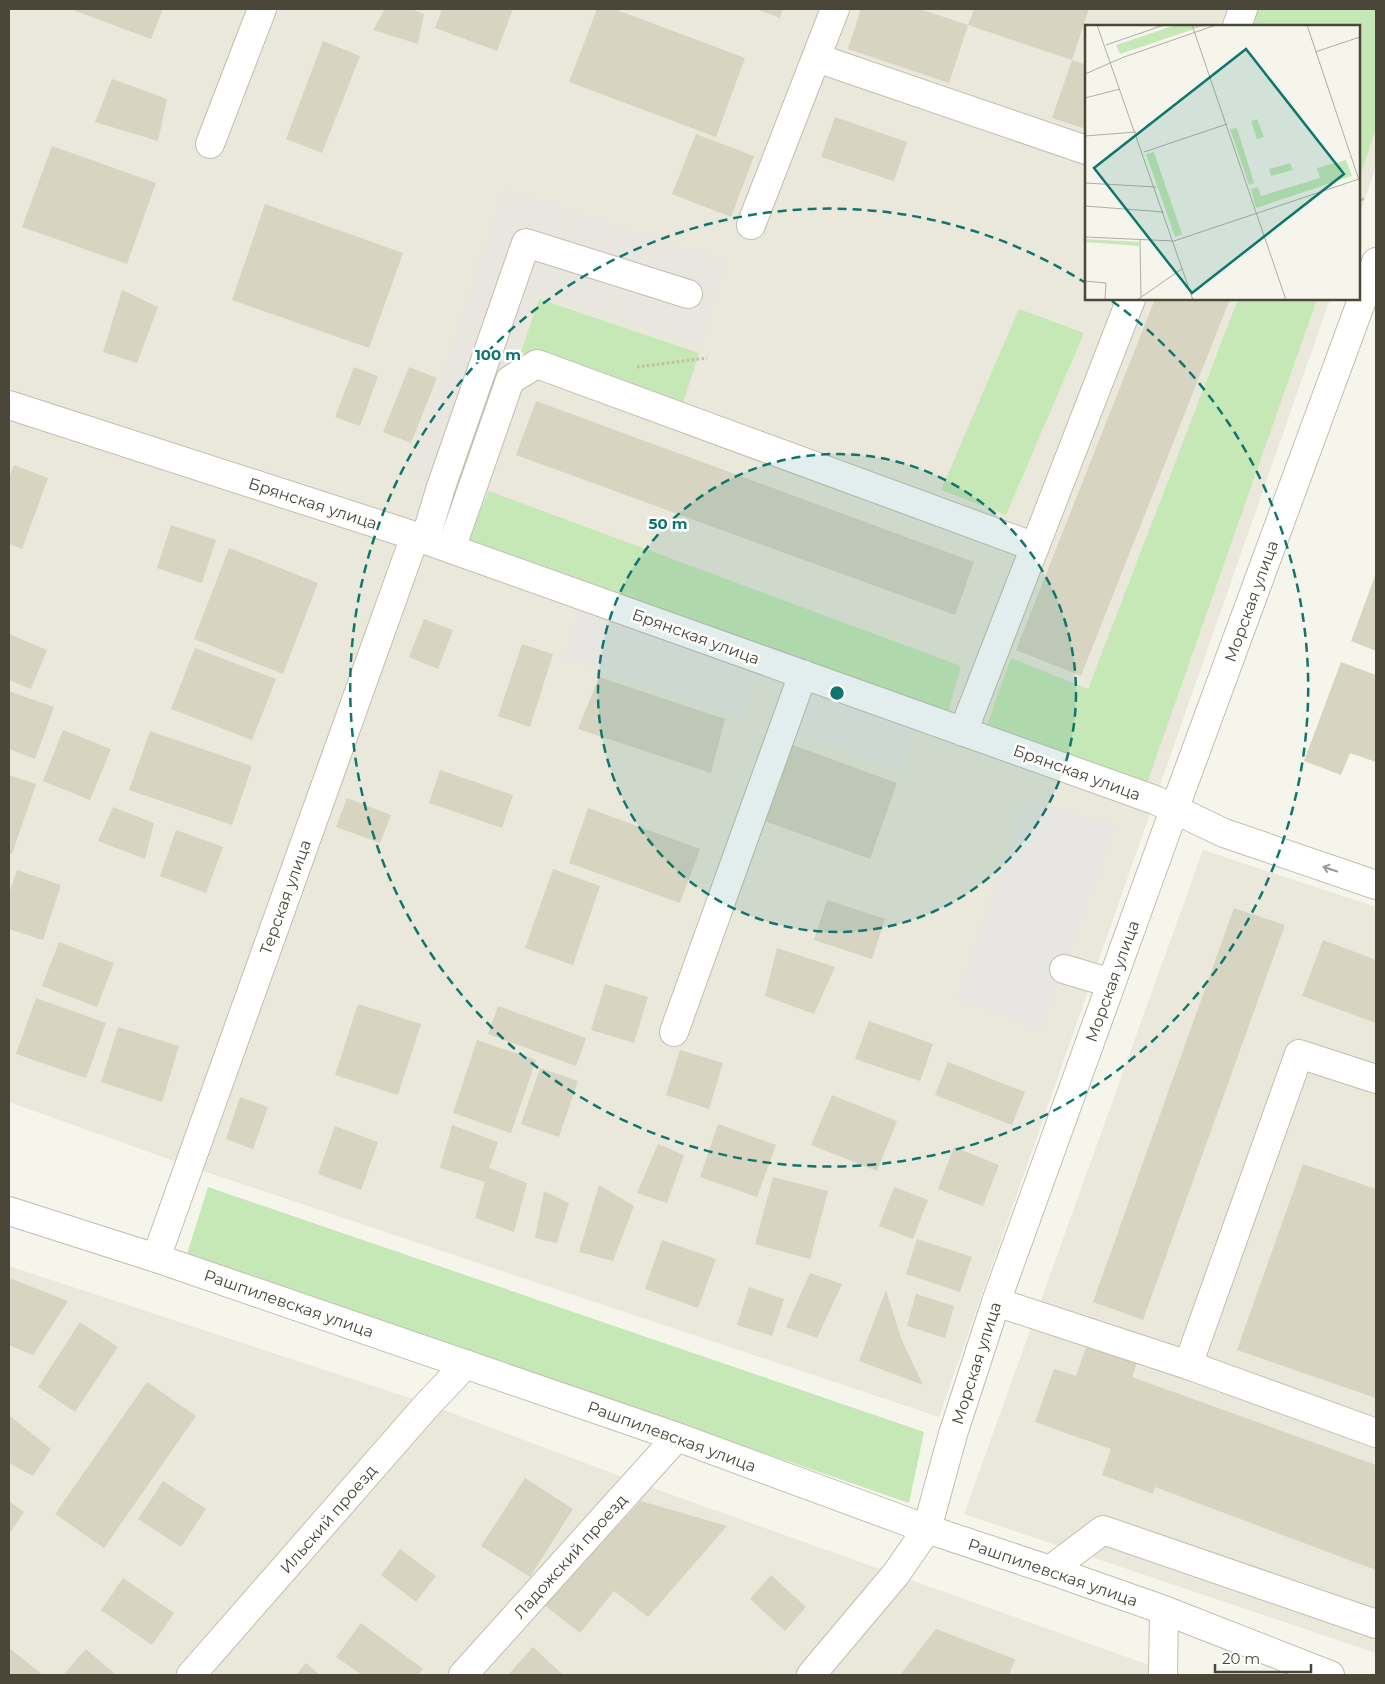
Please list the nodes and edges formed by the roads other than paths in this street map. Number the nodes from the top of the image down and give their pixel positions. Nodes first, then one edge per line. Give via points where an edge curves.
1 (262, 9) edge
2 (835, 9) edge
3 (1243, 9) edge
4 (1236, 25) edge
5 (817, 58) junction
6 (210, 144) dead end
7 (1085, 150) edge
8 (752, 225) dead end
9 (1376, 262) edge
10 (688, 294) dead end
11 (1131, 300) edge
12 (10, 409) edge
13 (420, 538) junction
14 (1035, 547) junction
15 (451, 549) junction
16 (803, 674) junction
17 (963, 732) junction
18 (1174, 810) junction
19 (1376, 885) edge
20 (1064, 969) dead end
21 (1112, 983) junction
22 (674, 1032) dead end
23 (1376, 1079) edge
24 (9, 1210) edge
25 (156, 1258) junction
26 (996, 1302) junction
27 (466, 1364) junction
28 (1188, 1365) junction
29 (1376, 1433) edge
30 (677, 1437) junction
31 (927, 1529) junction
32 (1050, 1570) junction
33 (1164, 1610) junction
34 (1376, 1624) edge
35 (192, 1675) edge
36 (463, 1675) edge
37 (811, 1675) edge
38 (1162, 1675) edge
39 (1330, 1675) edge

1 - 6 street
2 - 5 street
3 - 4 street
5 - 7 street
5 - 8 street
9 - 18 street, Морская улица
10 - 13 street, Терская улица via 526,243 441,487
11 - 14 street
12 - 13 street, Брянская улица
13 - 15 street, Брянская улица
13 - 25 street, Терская улица
14 - 15 street via 537,364 510,380
14 - 17 street
15 - 16 street, Брянская улица
16 - 17 street, Брянская улица
16 - 22 street
17 - 18 street, Брянская улица via 1155,800
19 -> 18 street, Брянская улица via 1224,832
18 - 21 street, Морская улица
20 - 21 street
21 - 26 street, Морская улица
23 - 28 street via 1299,1054
24 - 25 street, Рашпилевская улица
25 - 27 street, Рашпилевская улица
26 - 28 street
26 - 31 street, Морская улица via 953,1434
27 - 30 street, Рашпилевская улица
27 - 35 street, Ильский проезд
28 - 29 street
30 - 31 street, Рашпилевская улица
30 - 36 street, Ладожский проезд
31 - 32 street, Рашпилевская улица
31 - 37 street, Морская улица via 896,1574
32 - 33 street, Рашпилевская улица
32 - 34 street via 1103,1530
33 - 38 street
33 - 39 street, Рашпилевская улица

